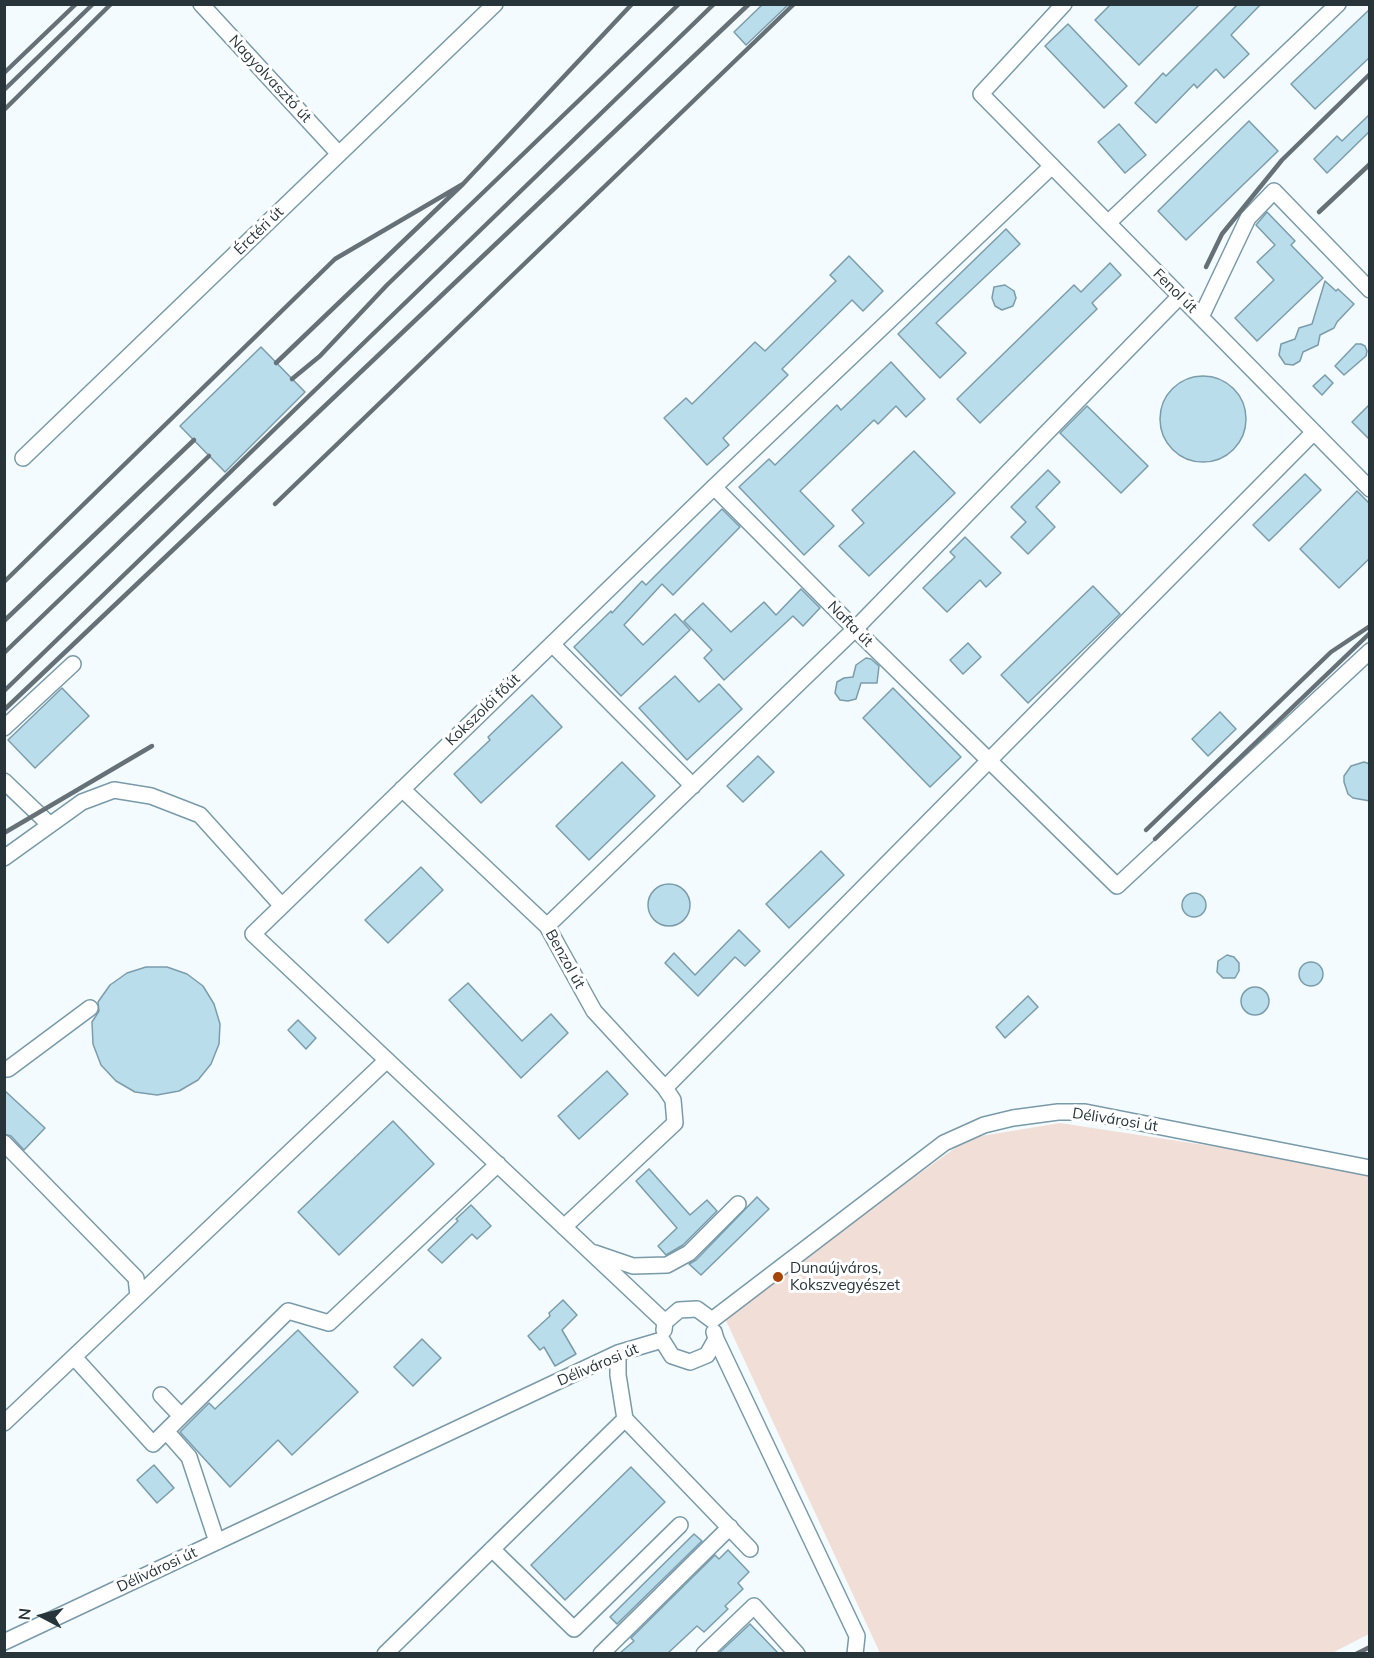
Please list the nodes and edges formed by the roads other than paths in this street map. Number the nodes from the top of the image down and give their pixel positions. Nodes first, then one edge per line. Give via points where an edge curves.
1 (201, 4) edge
2 (495, 4) edge
3 (1064, 4) edge
4 (1338, 4) edge
5 (339, 154) junction
6 (1052, 166) junction
7 (1108, 223) junction
8 (1370, 290) edge
9 (1180, 296) junction
10 (1201, 317) junction
11 (1314, 432) junction
12 (23, 458) dead end
13 (1368, 484) edge
14 (714, 487) junction
15 (855, 630) junction
16 (552, 644) junction
17 (1370, 651) edge
18 (73, 664) dead end
19 (4, 728) edge
20 (988, 760) junction
21 (4, 781) edge
22 (693, 786) junction
23 (402, 789) junction
24 (50, 825) junction
25 (4, 858) edge
26 (282, 906) junction
27 (547, 926) junction
28 (90, 1008) dead end
29 (387, 1060) junction
30 (4, 1069) edge
31 (665, 1088) junction
32 (4, 1143) edge
33 (498, 1164) junction
34 (1370, 1168) edge
35 (738, 1204) dead end
36 (564, 1227) junction
37 (590, 1251) junction
38 (138, 1296) junction
39 (712, 1320) junction
40 (665, 1322) junction
41 (716, 1339) junction
42 (662, 1340) junction
43 (618, 1353) junction
44 (74, 1357) junction
45 (162, 1395) dead end
46 (181, 1416) junction
47 (626, 1419) junction
48 (4, 1423) edge
49 (166, 1431) junction
50 (680, 1525) dead end
51 (730, 1527) junction
52 (217, 1542) junction
53 (492, 1549) junction
54 (750, 1549) dead end
55 (4, 1642) edge
56 (385, 1653) edge
57 (601, 1653) edge
58 (704, 1653) edge
59 (797, 1653) edge
60 (855, 1653) edge

1 - 5 street, Nagyolvasztó út
2 - 5 street, Érctéri út
3 - 6 street, Fenol út via 981,94
4 - 7 street
5 - 12 street, Érctéri út
6 - 7 street, Fenol út
6 - 14 street, Kokszolói főút
7 - 9 street, Fenol út
8 - 10 street via 1274,191 1248,218
9 - 10 street, Fenol út
9 - 15 street
10 - 11 street, Fenol út
11 - 13 street, Fenol út
11 - 20 street
14 - 15 street, Nafta út
14 - 16 street, Kokszolói főút
15 - 20 street, Nafta út
15 - 22 street
16 - 22 street
16 - 23 street, Kokszolói főút
17 - 20 street, Nafta út via 1117,886
18 - 19 street
20 - 31 street
21 - 24 street
22 - 27 street
23 - 26 street, Kokszolói főút
23 - 27 street, Benzol út
24 - 25 street
24 - 26 street via 82,802 114,790 151,796 200,815
26 - 29 street, Kokszolói főút via 253,934
27 - 31 street, Benzol út via 594,1011
28 - 30 street
29 - 33 street
29 - 38 street
31 - 36 street, Benzol út via 673,1100 675,1124
32 - 38 street via 136,1278
33 - 36 street
33 - 46 street via 329,1323 288,1311
34 - 39 street, Délivárosi út via 1085,1112 1013,1118 984,1125 944,1143
35 - 37 street via 689,1252 667,1265 633,1266
36 - 37 street
37 - 40 street
38 - 44 street
39 - 40 street via 697,1309 679,1310
39 - 41 street
40 - 42 street
41 - 42 street via 707,1355 690,1362 672,1356
41 - 60 street via 857,1636
42 - 43 street, Délivárosi út
43 - 47 street
43 - 52 street, Délivárosi út
44 - 48 street
44 - 49 street via 153,1444
45 - 46 street
46 - 49 street
47 - 51 street
47 - 53 street
49 - 52 street via 189,1457
50 - 53 street via 574,1629
51 - 54 street
51 - 57 street
52 - 55 street, Délivárosi út
53 - 56 street
58 - 59 street via 754,1606

